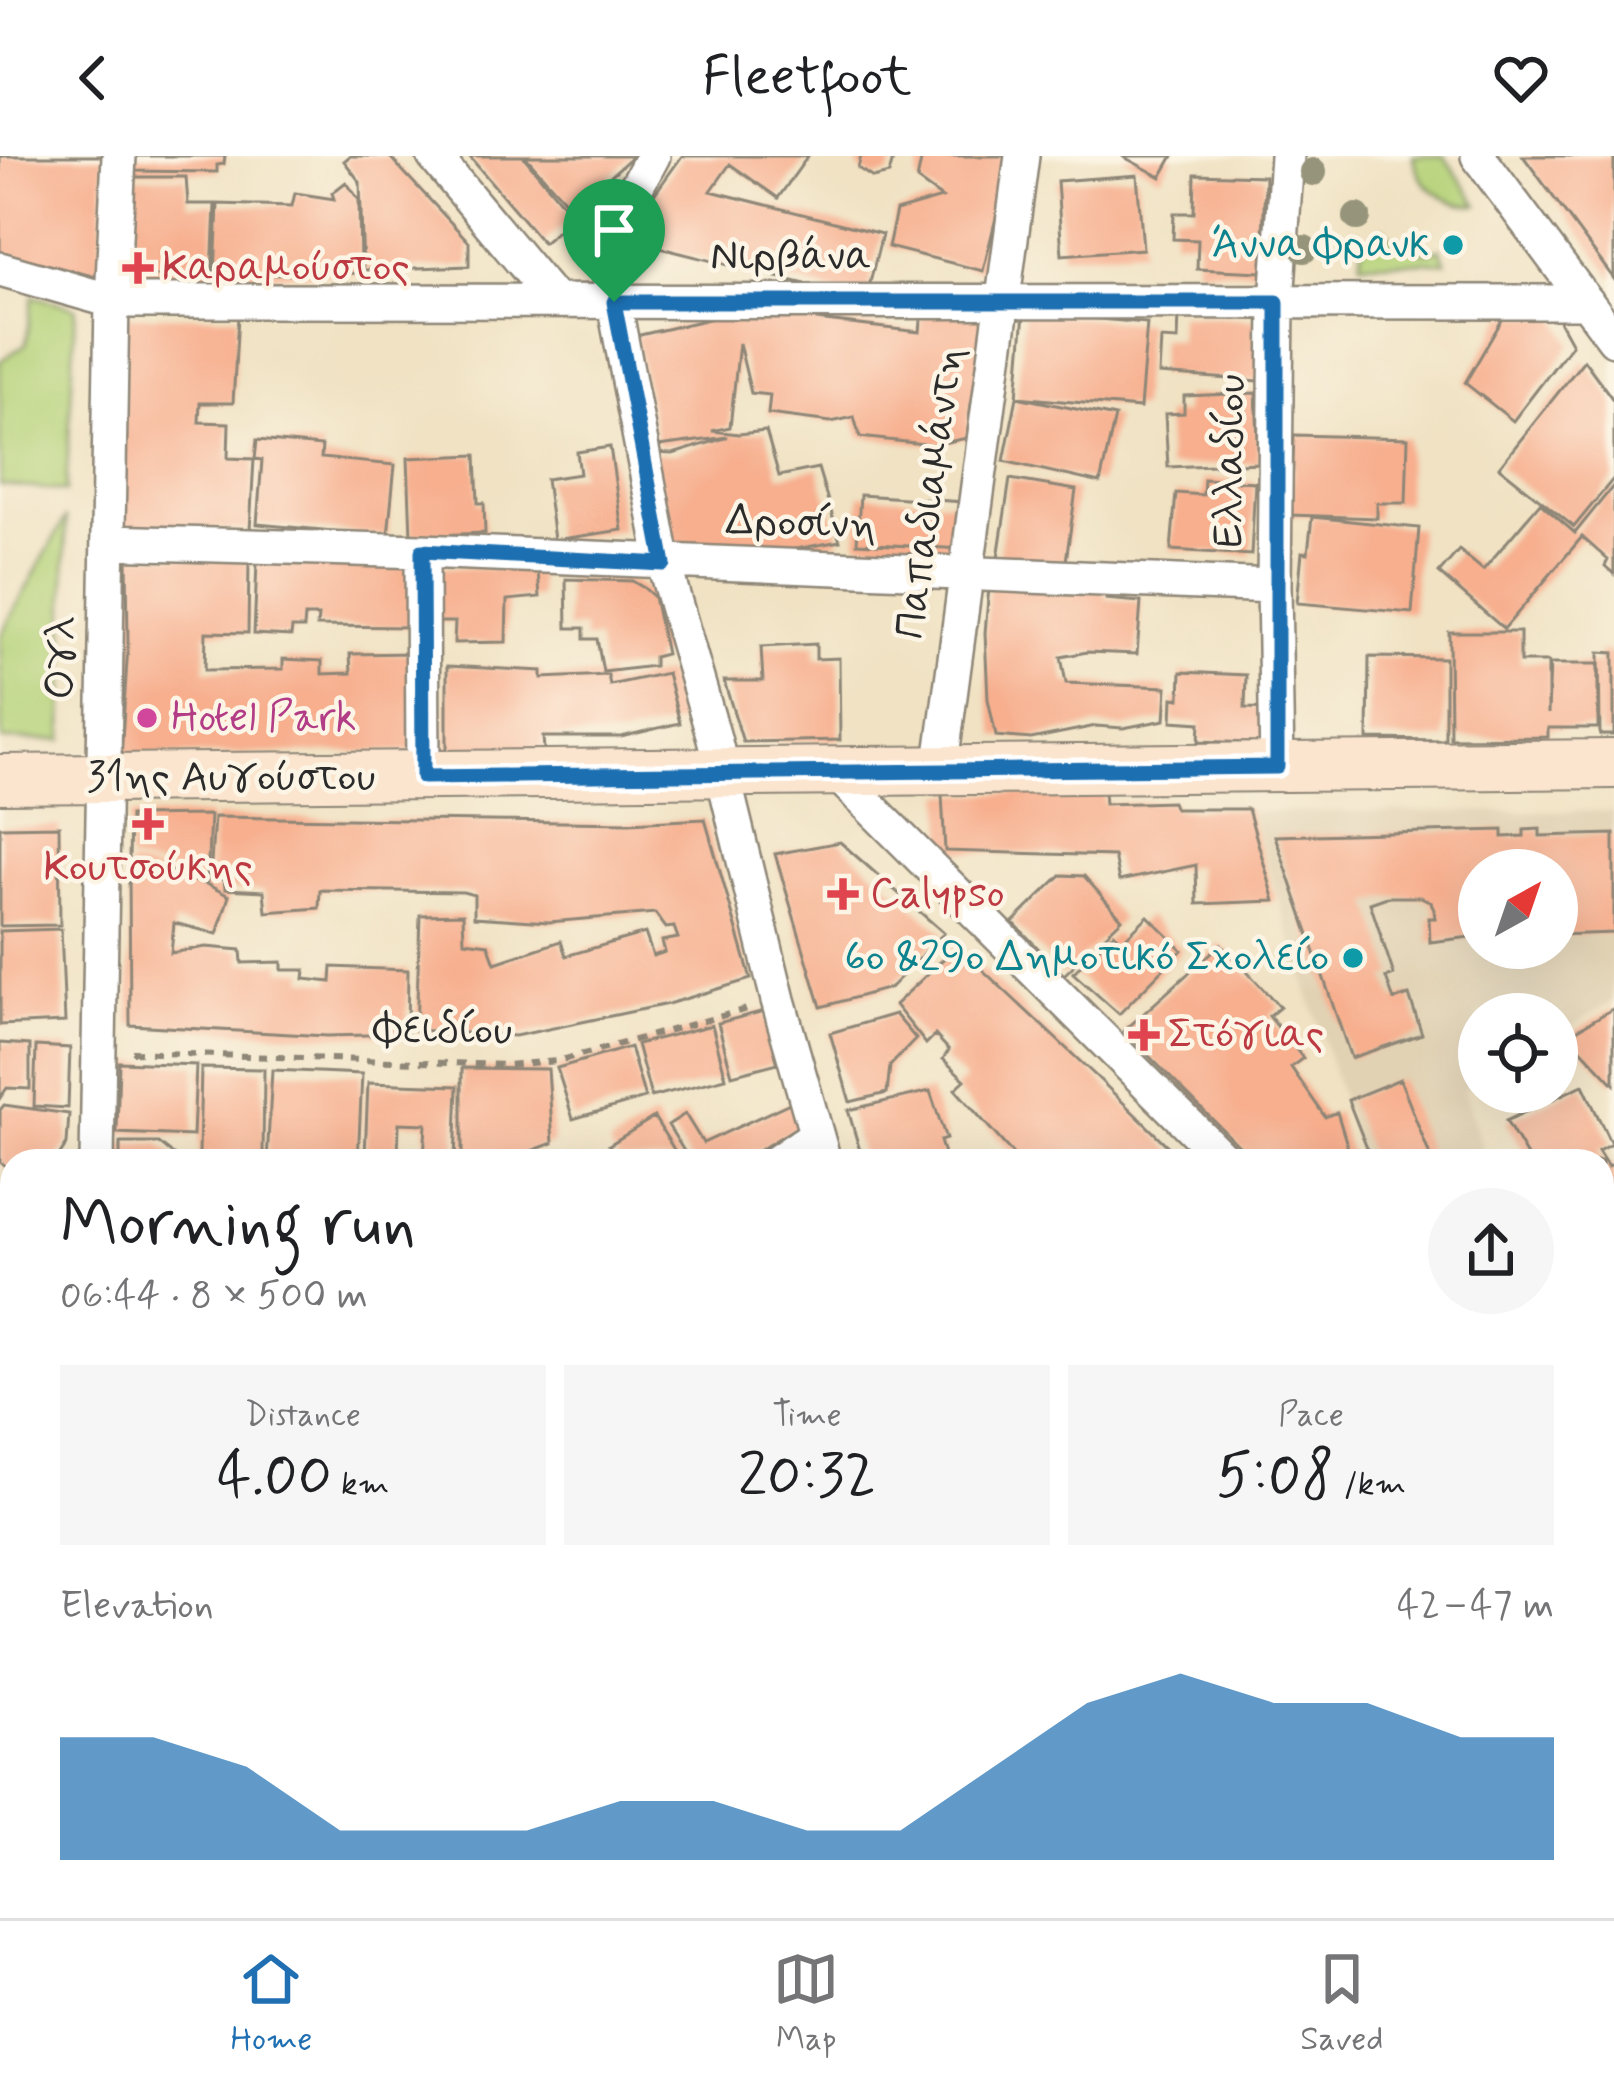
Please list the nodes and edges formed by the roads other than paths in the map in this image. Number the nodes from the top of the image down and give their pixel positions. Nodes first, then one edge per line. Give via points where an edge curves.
1 (119, 156) edge
2 (434, 156) edge
3 (653, 156) edge
4 (1022, 156) edge
5 (1287, 156) edge
6 (1478, 156) edge
7 (0, 269) edge
8 (112, 301) junction
9 (555, 301) junction
10 (614, 302) junction
11 (1002, 302) junction
12 (1277, 302) junction
13 (1587, 302) junction
14 (1614, 339) edge
15 (109, 542) junction
16 (422, 551) junction
17 (664, 564) junction
18 (966, 575) junction
19 (1274, 586) junction
20 (1614, 764) edge
21 (1277, 767) junction
22 (940, 771) junction
23 (835, 772) junction
24 (722, 773) junction
25 (423, 777) junction
26 (0, 779) edge
27 (105, 780) junction
28 (820, 1148) edge
29 (97, 1149) edge
30 (1213, 1149) edge

1 - 8 street, Ογλ
2 - 9 street
3 - 10 street via 609,250
4 - 11 street, Παπαδιαμάντη
5 - 12 street, Ελλαδίου
6 - 13 street
7 - 8 street, Νιρβάνα
8 - 9 street, Νιρβάνα
8 - 15 street, Ογλ
9 - 10 street, Νιρβάνα
10 - 11 street, Νιρβάνα
10 - 17 street
11 - 12 street, Νιρβάνα
11 - 18 street, Παπαδιαμάντη
12 - 13 street, Νιρβάνα
12 - 19 street, Ελλαδίου
13 - 14 street
15 - 16 street, Δροσίνη
15 - 27 street, Ογλ
16 - 17 street, Δροσίνη
16 - 25 street
17 - 18 street, Δροσίνη
17 - 24 street
18 - 19 street, Δροσίνη
18 - 22 street, Παπαδιαμάντη
19 - 21 street, Ελλαδίου
20 - 21 main road, 31ης Αυγούστου
21 - 22 main road, 31ης Αυγούστου
22 - 23 main road, 31ης Αυγούστου
23 - 24 main road, 31ης Αυγούστου
23 - 30 street
24 - 25 main road, 31ης Αυγούστου
24 - 28 street
25 - 27 main road, 31ης Αυγούστου
26 - 27 main road, 31ης Αυγούστου
27 - 29 street, Ογλ

